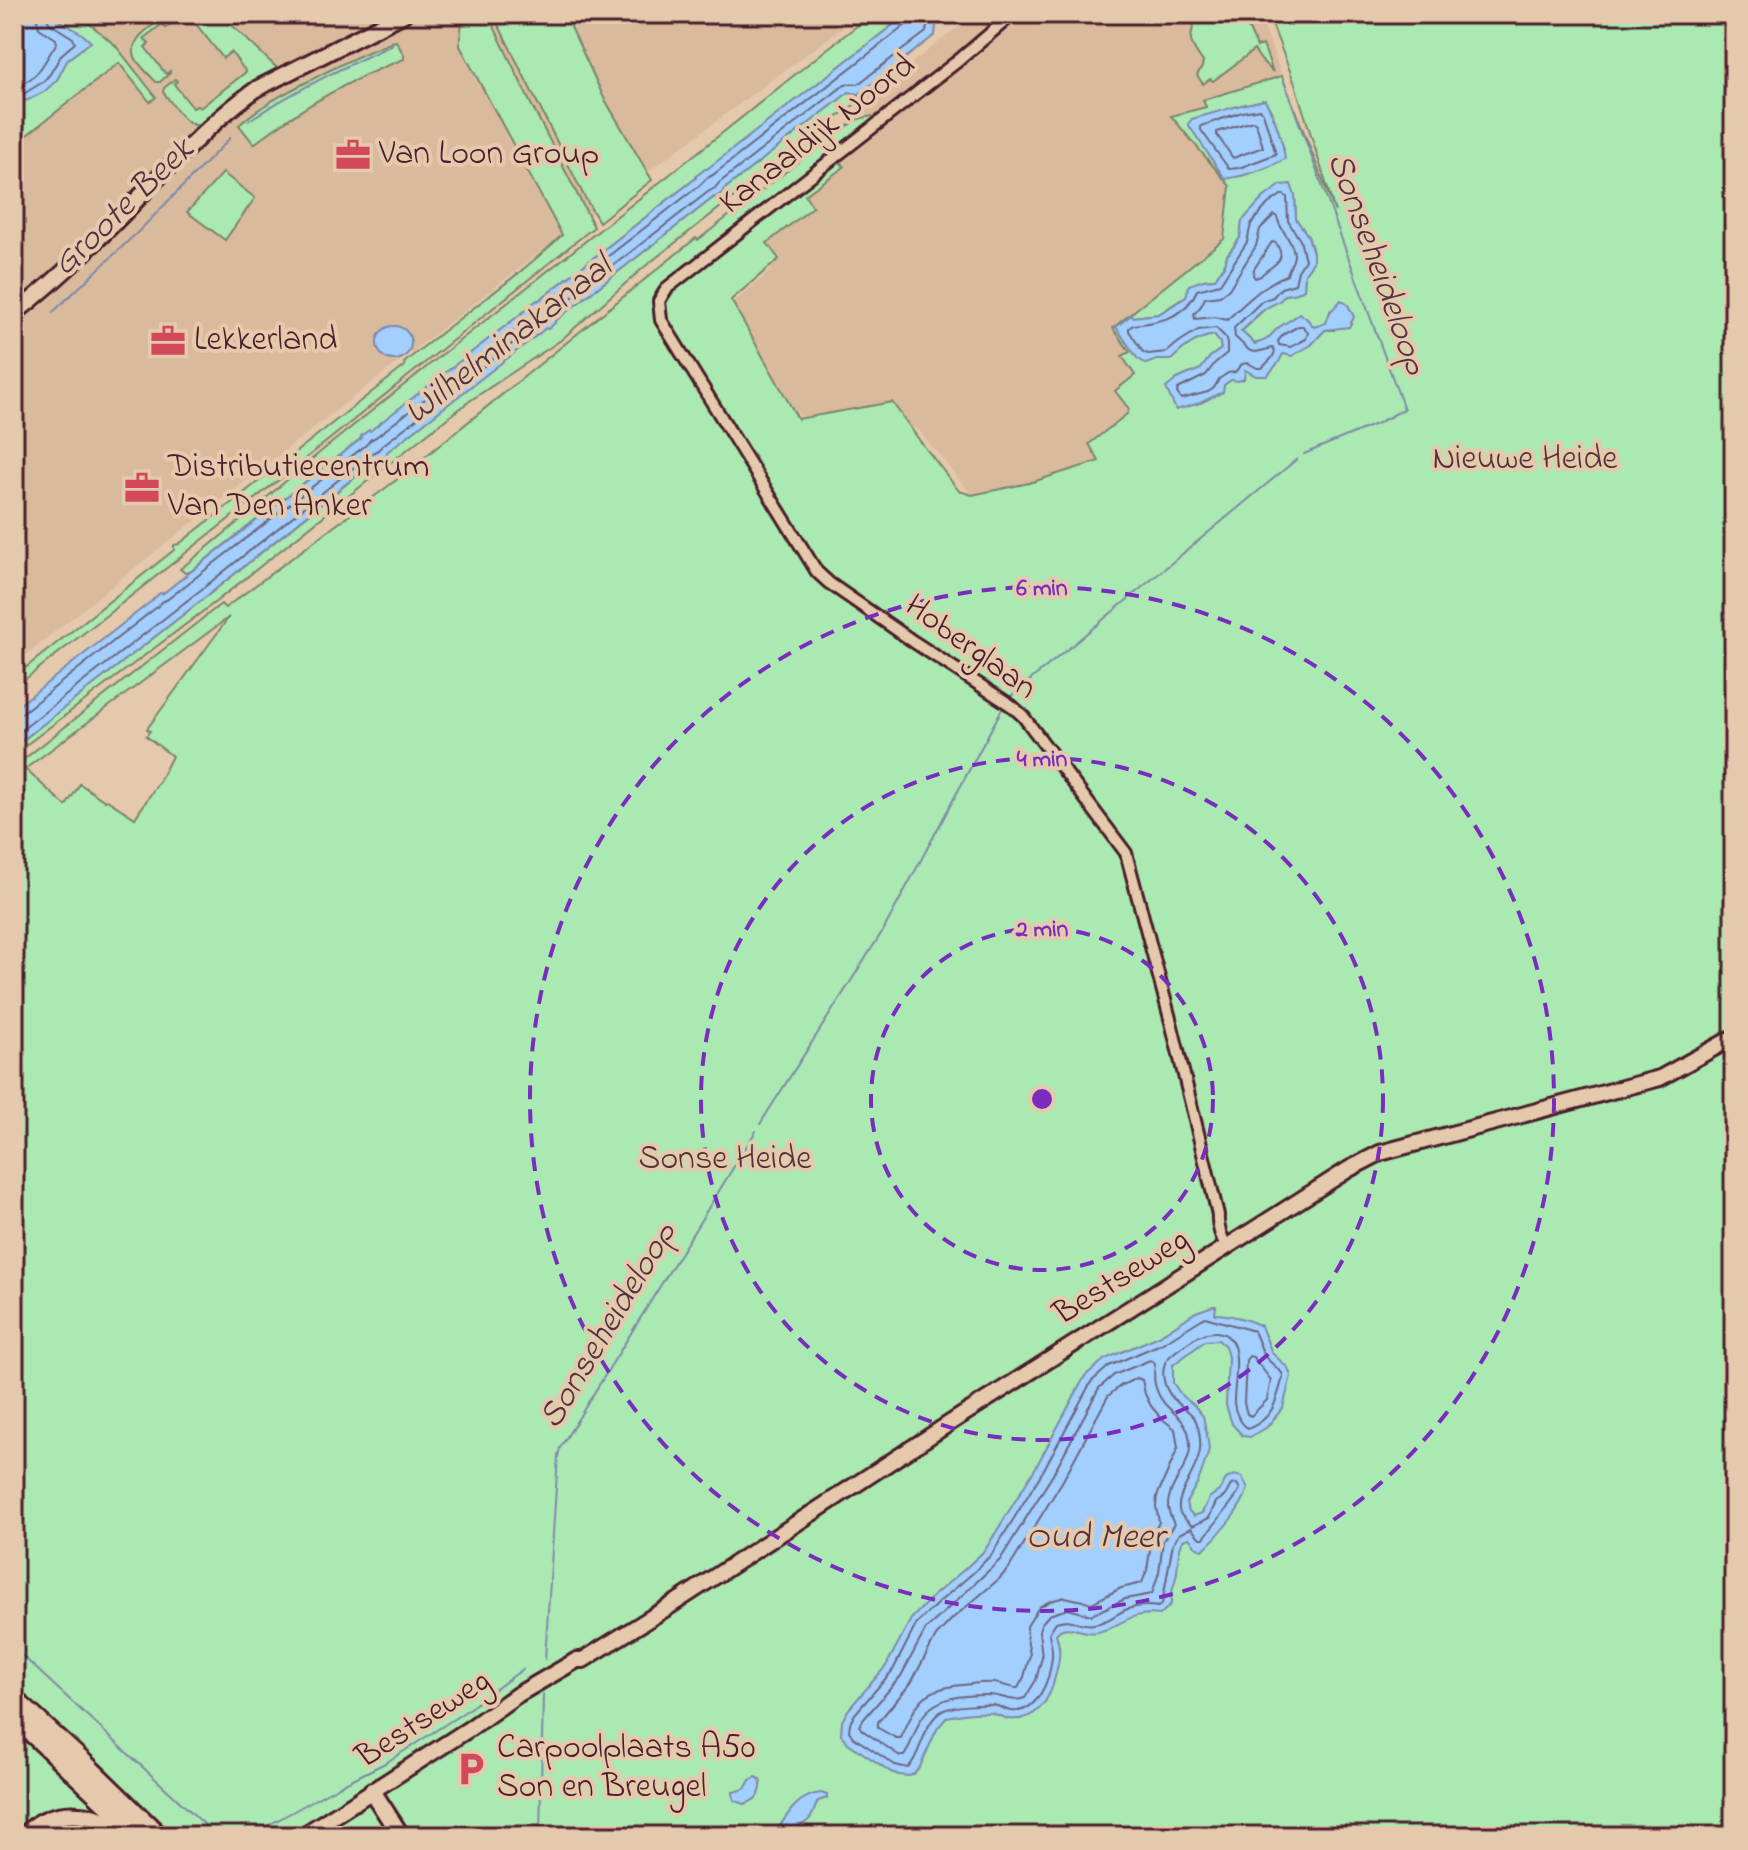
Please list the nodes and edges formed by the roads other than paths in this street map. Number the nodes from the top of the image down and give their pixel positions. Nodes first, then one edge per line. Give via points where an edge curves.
1 (404, 14) edge
2 (1013, 14) edge
3 (659, 301) joint
4 (14, 314) edge
5 (1734, 1037) edge
6 (1227, 1247) junction
7 (583, 1660) junction
8 (14, 1698) edge
9 (14, 1717) edge
10 (370, 1797) junction
11 (24, 1836) edge
12 (127, 1836) edge
13 (140, 1836) edge
14 (160, 1836) edge
15 (302, 1836) edge
16 (317, 1836) edge
17 (390, 1836) edge
18 (401, 1836) edge

1 - 4 main road via 238,102 89,249
2 - 3 street, Kanaaldijk Noord via 667,288
3 - 6 street, Hoberglaan via 661,320 817,572 1012,706 1120,843
5 - 6 main road, Bestseweg via 1660,1078 1380,1153
6 - 7 main road, Bestseweg
7 - 10 main road, Bestseweg
7 - 10 main road, Bestseweg via 517,1695
8 - 14 highway
9 - 13 highway
10 - 15 main road, Bestseweg
10 - 16 main road, Bestseweg
10 - 17 highway
10 - 18 highway
11 - 12 highway via 51,1817 75,1814 96,1818

